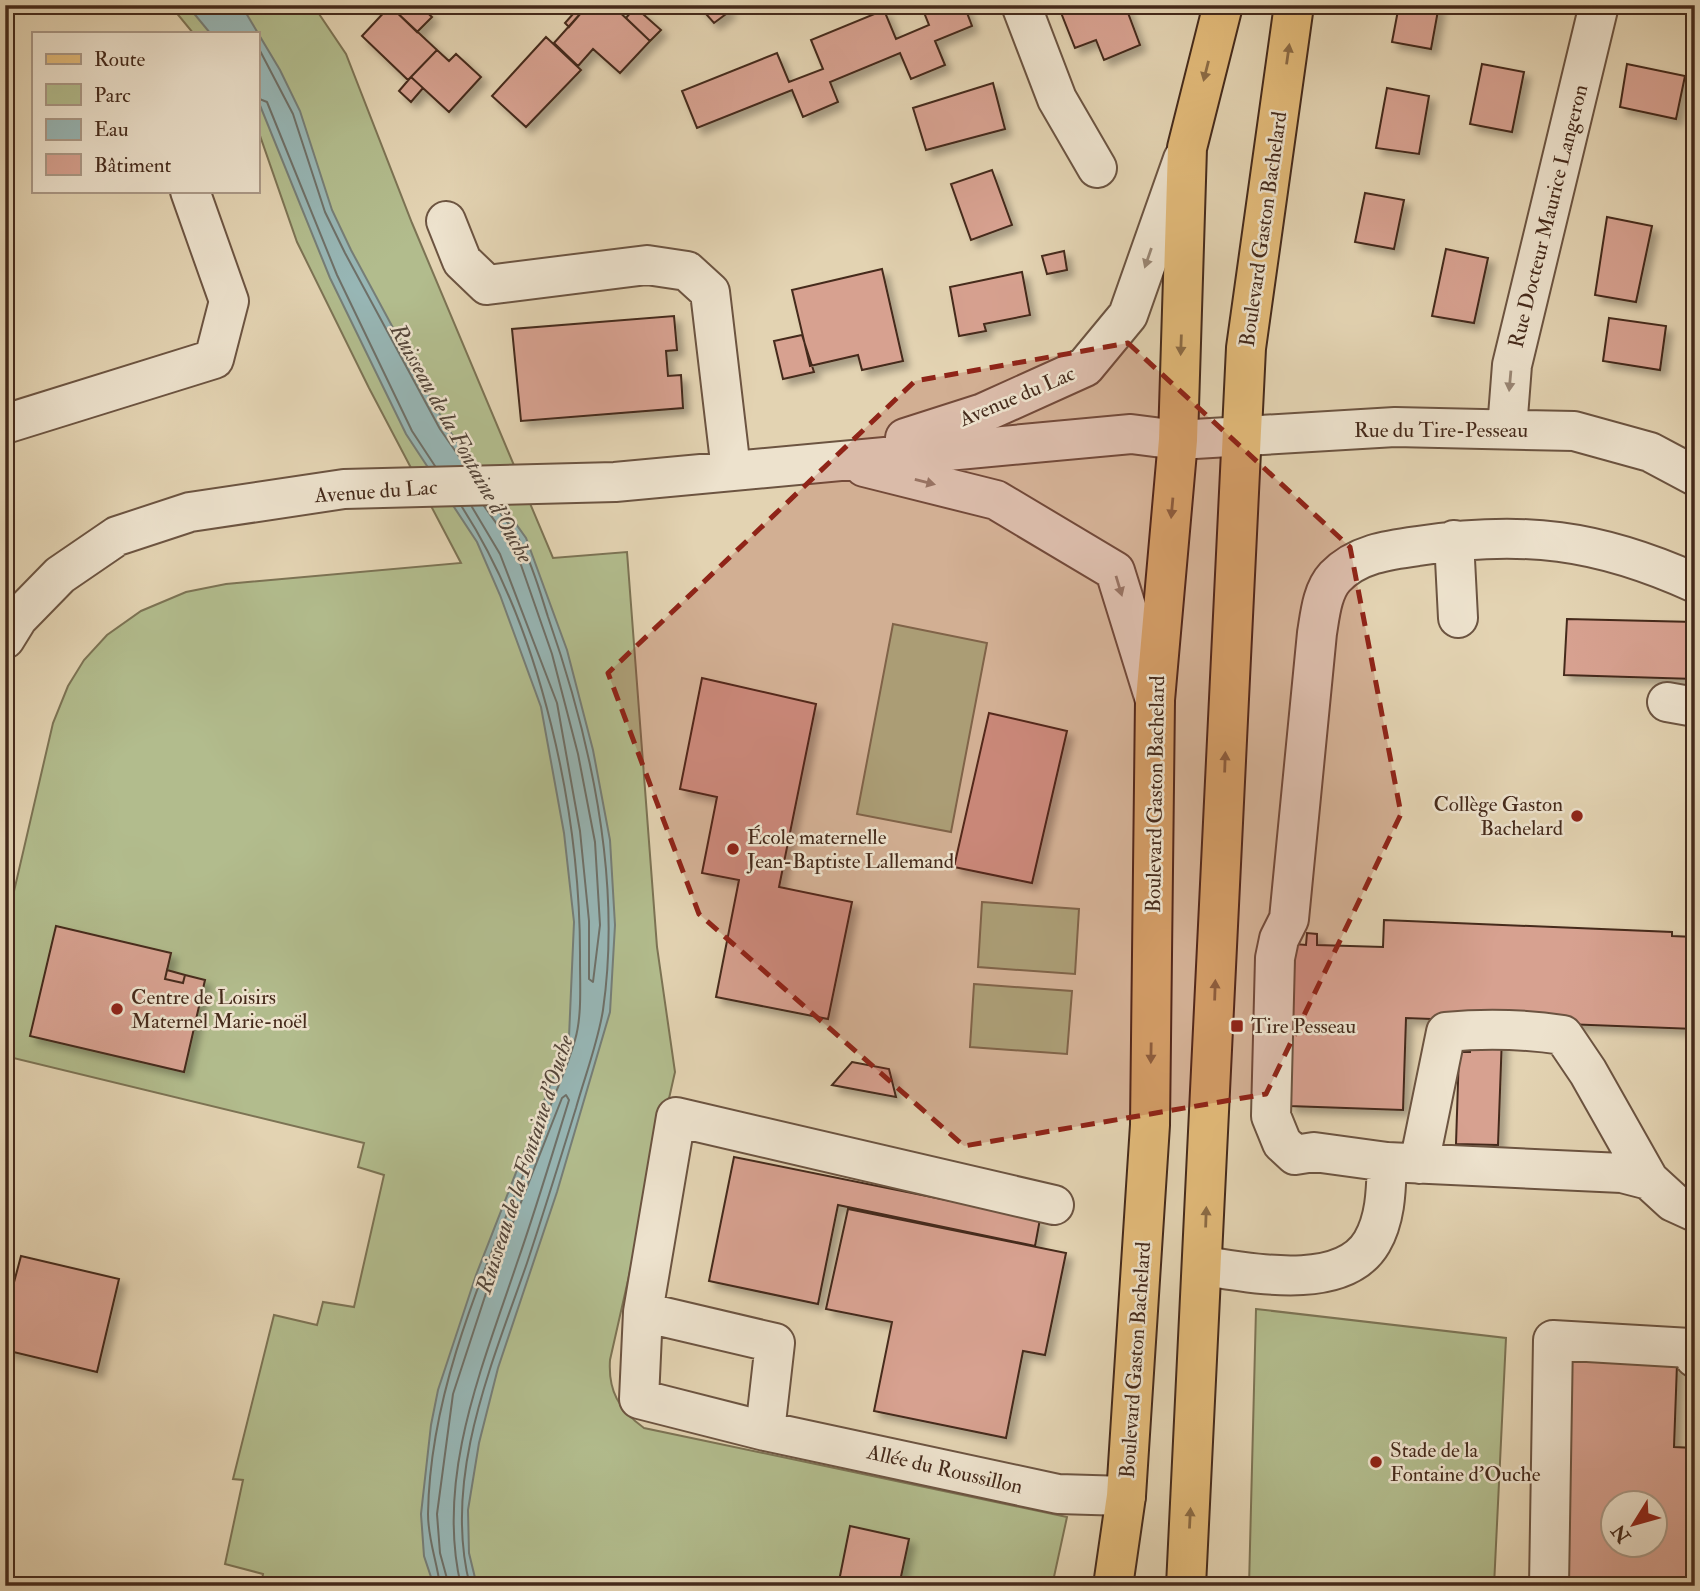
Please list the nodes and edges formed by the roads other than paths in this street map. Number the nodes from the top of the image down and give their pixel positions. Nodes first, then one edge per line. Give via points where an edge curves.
1 (1021, 5) edge
2 (1223, 5) edge
3 (1294, 5) edge
4 (1599, 5) edge
5 (1187, 148) junction
6 (1097, 168) dead end
7 (190, 192) edge
8 (446, 221) dead end
9 (5, 424) edge
10 (1507, 429) junction
11 (1241, 438) junction
12 (1178, 440) junction
13 (835, 460) junction
14 (731, 470) junction
15 (1695, 476) edge
16 (1454, 540) junction
17 (1695, 583) edge
18 (1458, 618) dead end
19 (5, 639) edge
20 (1155, 700) junction
21 (1403, 1163) junction
22 (1649, 1180) junction
23 (1054, 1205) dead end
24 (1695, 1212) edge
25 (1204, 1266) junction
26 (643, 1312) junction
27 (1695, 1358) edge
28 (765, 1431) junction
29 (1126, 1496) junction
30 (1113, 1586) edge
31 (1186, 1586) edge
32 (1549, 1586) edge

1 - 6 street via 1057,99
2 -> 5 main road, Boulevard Gaston Bachelard
11 -> 3 main road, Boulevard Gaston Bachelard via 1246,348
4 -> 10 street, Rue Docteur Maurice Langeron via 1512,365
5 -> 12 main road, Boulevard Gaston Bachelard
5 -> 13 street, Avenue du Lac via 1128,315 1086,367 983,413
7 - 9 street via 229,301 214,359
8 - 14 street via 462,261 486,285 647,265 687,271 710,292
10 - 11 street, Rue du Tire-Pesseau via 1395,427
10 - 15 street, Rue du Tire-Pesseau via 1574,431 1650,452
11 - 12 street, Rue du Tire-Pesseau
25 -> 11 main road, Boulevard Gaston Bachelard
12 - 13 street, Avenue du Lac via 1131,434
12 -> 20 main road, Boulevard Gaston Bachelard
13 - 14 street, Avenue du Lac
13 -> 20 street, Avenue du Lac via 996,500 1115,571
14 - 19 street, Avenue du Lac via 615,482 344,489 190,512 117,536 60,575 18,618
16 - 17 street via 1562,541 1643,559
16 - 18 street
16 - 21 street via 1379,551 1351,563 1332,579 1317,633 1289,919 1275,958 1271,1116 1282,1143 1295,1155 1314,1152
20 -> 29 main road, Boulevard Gaston Bachelard via 1150,1125
21 - 22 street via 1622,1173
21 - 22 street via 1446,1032 1529,1030 1563,1035
21 - 25 street via 1371,1243 1349,1263 1318,1275
22 - 24 street via 1672,1202
23 - 26 street, Allée du Roussillon via 676,1117
31 -> 25 main road, Boulevard Gaston Bachelard
26 - 28 street, Allée du Roussillon via 639,1399
26 - 28 street via 775,1343
27 - 32 street via 1690,1348 1553,1340
28 - 29 street, Allée du Roussillon via 1058,1494
29 - 30 main road, Boulevard Gaston Bachelard

